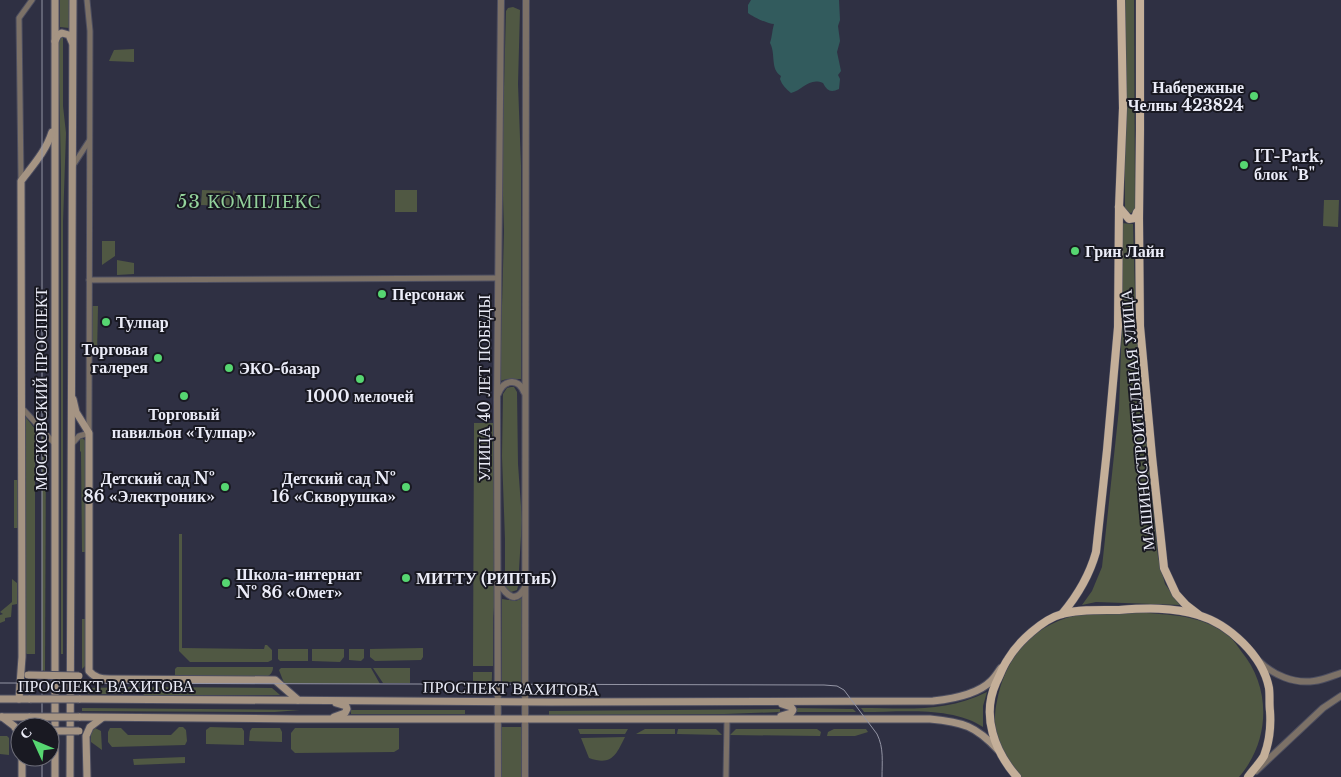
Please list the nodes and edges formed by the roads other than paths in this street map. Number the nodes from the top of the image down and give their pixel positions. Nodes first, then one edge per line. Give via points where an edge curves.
1 (32, 0) edge
2 (55, 0) edge
3 (73, 0) edge
4 (87, 0) edge
5 (503, 0) edge
6 (519, 0) edge
7 (526, 0) edge
8 (1122, 0) edge
9 (1140, 0) edge
10 (526, 10) junction
11 (55, 42) junction
12 (72, 42) junction
13 (54, 125) junction
14 (89, 141) junction
15 (72, 167) junction
16 (21, 181) junction
17 (1119, 207) junction
18 (1139, 208) junction
19 (498, 278) junction
20 (89, 280) junction
21 (70, 387) junction
22 (525, 396) junction
23 (497, 399) junction
24 (22, 408) junction
25 (89, 433) junction
26 (55, 444) junction
27 (70, 445) junction
28 (498, 582) junction
29 (526, 585) junction
30 (1062, 614) junction
31 (1199, 615) junction
32 (1257, 658) junction
33 (1007, 660) junction
34 (89, 671) junction
35 (1341, 673) edge
36 (25, 675) junction
37 (1341, 696) edge
38 (0, 699) edge
39 (19, 699) junction
40 (298, 700) junction
41 (329, 701) junction
42 (498, 701) junction
43 (526, 702) junction
44 (775, 702) junction
45 (1, 717) edge
46 (102, 718) junction
47 (497, 718) junction
48 (526, 718) junction
49 (327, 719) junction
50 (727, 719) junction
51 (774, 719) junction
52 (60, 730) edge
53 (86, 736) junction
54 (999, 751) junction
55 (56, 777) edge
56 (70, 777) edge
57 (87, 777) edge
58 (498, 777) edge
59 (525, 777) edge
60 (726, 777) edge
61 (1017, 777) edge
62 (1249, 777) edge

1 - 16 street via 19,18
2 - 11 main road, МОСКОВСКИЙ ПРОСПЕКТ
3 - 12 main road, МОСКОВСКИЙ ПРОСПЕКТ
4 - 14 street via 90,32
5 - 19 street, УЛИЦА 40 ЛЕТ ПОБЕДЫ
6 - 10 street
7 - 10 street
8 - 17 main road, МАШИНОСТРОИТЕЛЬНАЯ УЛИЦА via 1123,108
9 - 18 main road, МАШИНОСТРОИТЕЛЬНАЯ УЛИЦА
10 - 22 street
11 - 12 main road via 62,33 69,35
11 - 13 main road, МОСКОВСКИЙ ПРОСПЕКТ
12 - 15 main road, МОСКОВСКИЙ ПРОСПЕКТ
13 - 16 main road via 41,156
13 - 26 main road, МОСКОВСКИЙ ПРОСПЕКТ
14 - 15 street
14 - 20 street
15 - 21 main road, МОСКОВСКИЙ ПРОСПЕКТ
16 - 24 main road
17 - 18 main road via 1130,219 1135,218
17 - 30 main road, МАШИНОСТРОИТЕЛЬНАЯ УЛИЦА via 1117,343 1096,552 1084,586
18 - 31 main road, МАШИНОСТРОИТЕЛЬНАЯ УЛИЦА via 1140,326 1162,554 1169,583 1186,606
19 - 20 street
19 - 23 street, УЛИЦА 40 ЛЕТ ПОБЕДЫ
20 - 25 street
21 - 25 main road via 76,412
21 - 27 main road, МОСКОВСКИЙ ПРОСПЕКТ
22 - 23 street via 522,386 512,382 500,389
22 - 29 street
23 - 28 street, УЛИЦА 40 ЛЕТ ПОБЕДЫ
24 - 26 street
24 - 36 main road
25 - 27 street via 79,436
25 - 34 main road
26 - 55 main road, МОСКОВСКИЙ ПРОСПЕКТ
27 - 56 main road, МОСКОВСКИЙ ПРОСПЕКТ
28 - 29 street via 509,596 516,596
28 - 42 street, УЛИЦА 40 ЛЕТ ПОБЕДЫ
29 - 43 street
30 - 31 main road via 1166,609
30 - 33 main road via 1023,640
31 - 32 main road via 1240,640
32 - 35 street via 1280,676 1296,681 1314,681
32 - 62 main road via 1269,687 1271,726 1263,756
33 - 44 main road, ПРОСПЕКТ ВАХИТОВА via 982,688 946,700
33 - 54 main road via 995,686 990,709 991,729
34 - 36 main road, bridge via 79,676
34 - 40 main road via 101,679 275,680
36 - 39 main road
37 - 62 street via 1323,708
38 - 39 main road, ПРОСПЕКТ ВАХИТОВА
39 - 40 main road, ПРОСПЕКТ ВАХИТОВА, bridge
40 - 41 main road, ПРОСПЕКТ ВАХИТОВА
41 - 42 main road, ПРОСПЕКТ ВАХИТОВА
41 - 49 main road via 347,709 345,714
42 - 43 main road, ПРОСПЕКТ ВАХИТОВА
42 - 47 street, УЛИЦА 40 ЛЕТ ПОБЕДЫ
43 - 44 main road, ПРОСПЕКТ ВАХИТОВА
43 - 48 street
44 - 51 main road via 791,706 793,710
45 - 46 main road, ПРОСПЕКТ ВАХИТОВА, bridge
46 - 49 main road, ПРОСПЕКТ ВАХИТОВА
46 - 53 main road via 90,727
47 - 48 main road, ПРОСПЕКТ ВАХИТОВА
47 - 49 main road, ПРОСПЕКТ ВАХИТОВА
47 - 58 street, УЛИЦА 40 ЛЕТ ПОБЕДЫ
48 - 50 main road, ПРОСПЕКТ ВАХИТОВА
48 - 59 street
50 - 51 main road, ПРОСПЕКТ ВАХИТОВА
50 - 60 street
51 - 54 main road, ПРОСПЕКТ ВАХИТОВА via 948,721 976,730
52 - 53 main road, bridge via 84,732
53 - 57 main road
54 - 61 main road

